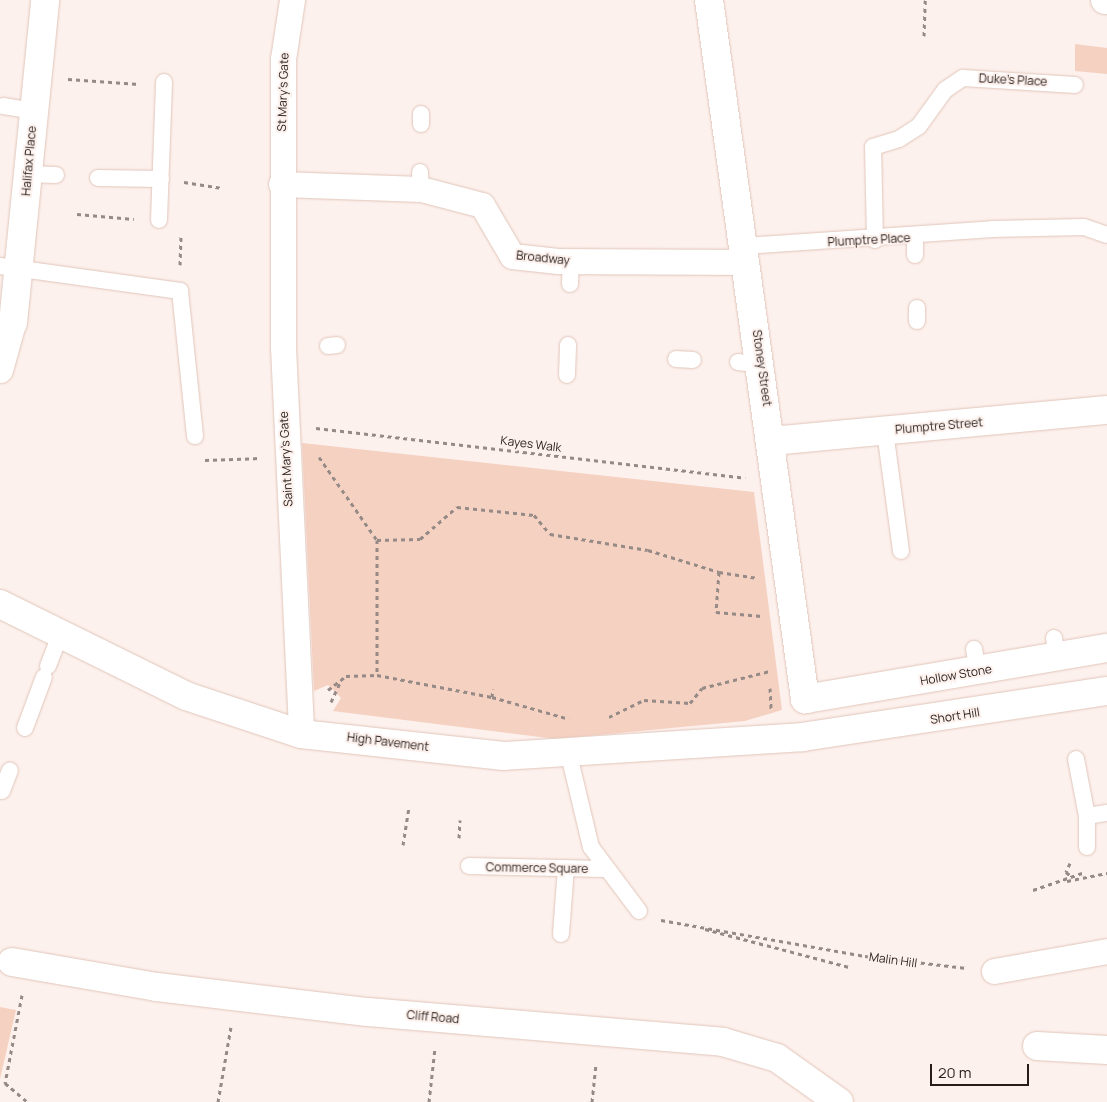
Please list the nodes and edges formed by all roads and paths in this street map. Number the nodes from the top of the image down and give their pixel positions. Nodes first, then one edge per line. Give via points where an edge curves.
1 (45, 0) edge
2 (292, 0) edge
3 (709, 0) edge
4 (926, 0) edge
5 (924, 36) dead end
6 (66, 79) dead end
7 (164, 84) joint
8 (1075, 84) dead end
9 (3, 106) dead end
10 (34, 111) junction
11 (28, 174) junction
12 (56, 175) dead end
13 (98, 178) dead end
14 (161, 179) junction
15 (282, 184) junction
16 (221, 188) dead end
17 (159, 220) dead end
18 (181, 233) dead end
19 (1107, 235) edge
20 (915, 238) junction
21 (875, 240) junction
22 (180, 254) dead end
23 (745, 254) junction
24 (915, 255) dead end
25 (9, 267) edge
26 (13, 323) joint
27 (568, 345) dead end
28 (676, 359) dead end
29 (694, 360) dead end
30 (0, 370) edge
31 (567, 375) dead end
32 (1107, 410) edge
33 (290, 424) junction
34 (885, 431) junction
35 (195, 436) dead end
36 (772, 441) junction
37 (286, 457) junction
38 (194, 460) dead end
39 (776, 480) junction
40 (377, 540) junction
41 (901, 551) dead end
42 (719, 572) junction
43 (760, 588) dead end
44 (0, 604) edge
45 (762, 607) dead end
46 (763, 616) junction
47 (764, 626) dead end
48 (60, 634) junction
49 (1107, 648) edge
50 (769, 662) dead end
51 (377, 675) junction
52 (340, 683) junction
53 (330, 688) dead end
54 (493, 689) dead end
55 (1107, 691) edge
56 (336, 694) dead end
57 (492, 697) junction
58 (805, 699) junction
59 (579, 720) dead end
60 (602, 721) dead end
61 (25, 728) dead end
62 (302, 734) junction
63 (802, 737) junction
64 (569, 755) junction
65 (1076, 759) dead end
66 (10, 770) dead end
67 (2, 790) dead end
68 (409, 806) dead end
69 (1107, 813) edge
70 (1087, 816) junction
71 (460, 820) dead end
72 (459, 838) dead end
73 (403, 845) dead end
74 (1087, 848) dead end
75 (469, 866) dead end
76 (566, 868) junction
77 (604, 869) junction
78 (1066, 872) dead end
79 (1107, 873) edge
80 (1067, 881) junction
81 (1034, 890) dead end
82 (639, 911) dead end
83 (681, 923) dead end
84 (695, 925) junction
85 (560, 934) dead end
86 (1107, 951) edge
87 (12, 962) dead end
88 (849, 968) dead end
89 (994, 971) joint
90 (23, 988) dead end
91 (237, 997) junction
92 (438, 1017) junction
93 (598, 1032) junction
94 (1037, 1046) dead end
95 (1106, 1055) edge
96 (28, 1102) edge
97 (218, 1102) edge
98 (429, 1102) edge
99 (592, 1102) edge
100 (839, 1102) edge

1 - 10 street, Halifax Place
2 - 15 street, St Mary's Gate via 283,59
3 - 23 street, Stoney Street
4 - 5 path
6 - 7 path
7 - 14 lane
8 - 21 lane, Duke's Place via 963,78 945,90 935,109 899,139 873,147
9 - 10 lane
10 - 11 street, Halifax Place
11 - 12 lane
11 - 25 street, Halifax Place
13 - 14 lane
14 - 16 path
14 - 17 lane
15 - 23 street, Broadway via 421,180 482,205 512,256 571,273
15 - 33 street, Saint Mary's Gate via 290,347
18 - 22 path
19 - 20 lane, Plumptre Place via 1084,227 992,229
20 - 21 lane, Plumptre Place
20 - 24 lane
21 - 23 lane, Plumptre Place
23 - 36 street, Stoney Street via 750,363
25 - 26 street, Halifax Place
25 - 35 lane via 58,277 180,292
26 - 30 street
27 - 31 lane
28 - 29 lane
32 - 34 street, Plumptre Street
33 - 37 street, Saint Mary's Gate
33 - 39 path, Kayes Walk
33 - 40 path
34 - 36 street, Plumptre Street
34 - 41 lane
36 - 39 street, Stoney Street
37 - 38 path
37 - 62 street, Saint Mary's Gate
39 - 58 street, Stoney Street
40 - 42 path via 420,538 457,506 534,515 550,534 648,550
40 - 51 path
42 - 43 path via 759,578
42 - 46 path via 716,612
44 - 48 street, High Pavement
45 - 46 path
46 - 47 path
48 - 61 lane
48 - 62 street, High Pavement via 186,696
49 - 58 street, Hollow Stone via 1055,648 976,660
50 - 60 path via 770,671 702,688 690,703 644,700
51 - 52 path via 346,676
51 - 57 path
52 - 53 path
52 - 56 path
54 - 57 path
55 - 63 street, Short Hill via 1067,705
57 - 59 path
58 - 63 street, Stoney Street
62 - 64 street, High Pavement via 504,756
63 - 64 street, High Pavement
64 - 77 lane, Commerce Square via 584,827
65 - 70 lane
66 - 67 lane
68 - 73 path
69 - 70 lane
70 - 74 lane
71 - 72 path
75 - 76 lane, Commerce Square
76 - 77 lane, Commerce Square
76 - 85 lane
77 - 82 lane, Commerce Square
78 - 80 path via 1071,876
79 - 80 path
80 - 81 path
83 - 84 path, Malin Hill
84 - 88 path
84 - 89 path, Malin Hill via 865,956
86 - 89 street
87 - 91 street, Cliff Road
90 - 96 path via 5,1083
91 - 92 street, Cliff Road
91 - 97 path
92 - 93 street, Cliff Road
92 - 98 path
93 - 99 path
93 - 100 street, Cliff Road via 750,1048 802,1072
94 - 95 street

